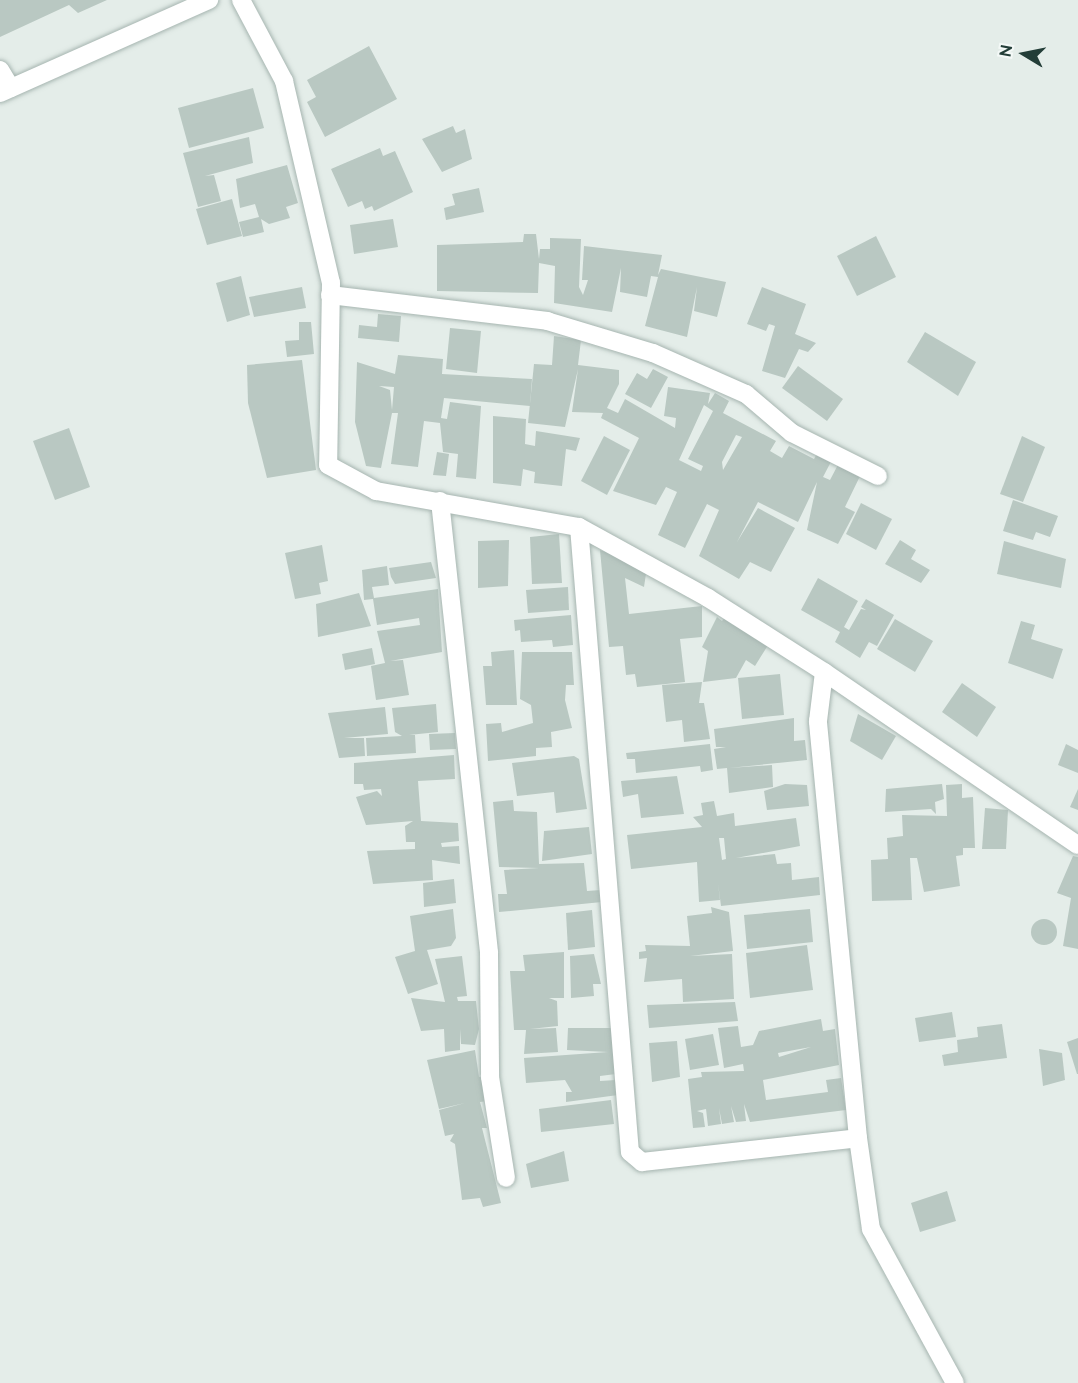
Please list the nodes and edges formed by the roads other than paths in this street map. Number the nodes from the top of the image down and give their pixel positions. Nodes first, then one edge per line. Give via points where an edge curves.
1 (209, 0) edge
2 (241, 0) edge
3 (0, 70) edge
4 (5, 91) edge
5 (330, 295) junction
6 (878, 476) dead end
7 (440, 501) junction
8 (579, 527) junction
9 (824, 672) junction
10 (1078, 845) edge
11 (858, 1138) junction
12 (506, 1178) dead end
13 (955, 1383) edge

1 - 4 street
2 - 5 street via 284,81
3 - 4 street
5 - 6 street via 547,321 652,353 746,394 792,433
5 - 7 street via 328,465 376,491
7 - 8 street
7 - 12 street via 489,953 490,1077
8 - 9 street via 708,598
8 - 11 street via 630,1152 642,1162
9 - 10 street
9 - 11 street via 818,721
11 - 13 street via 871,1229

